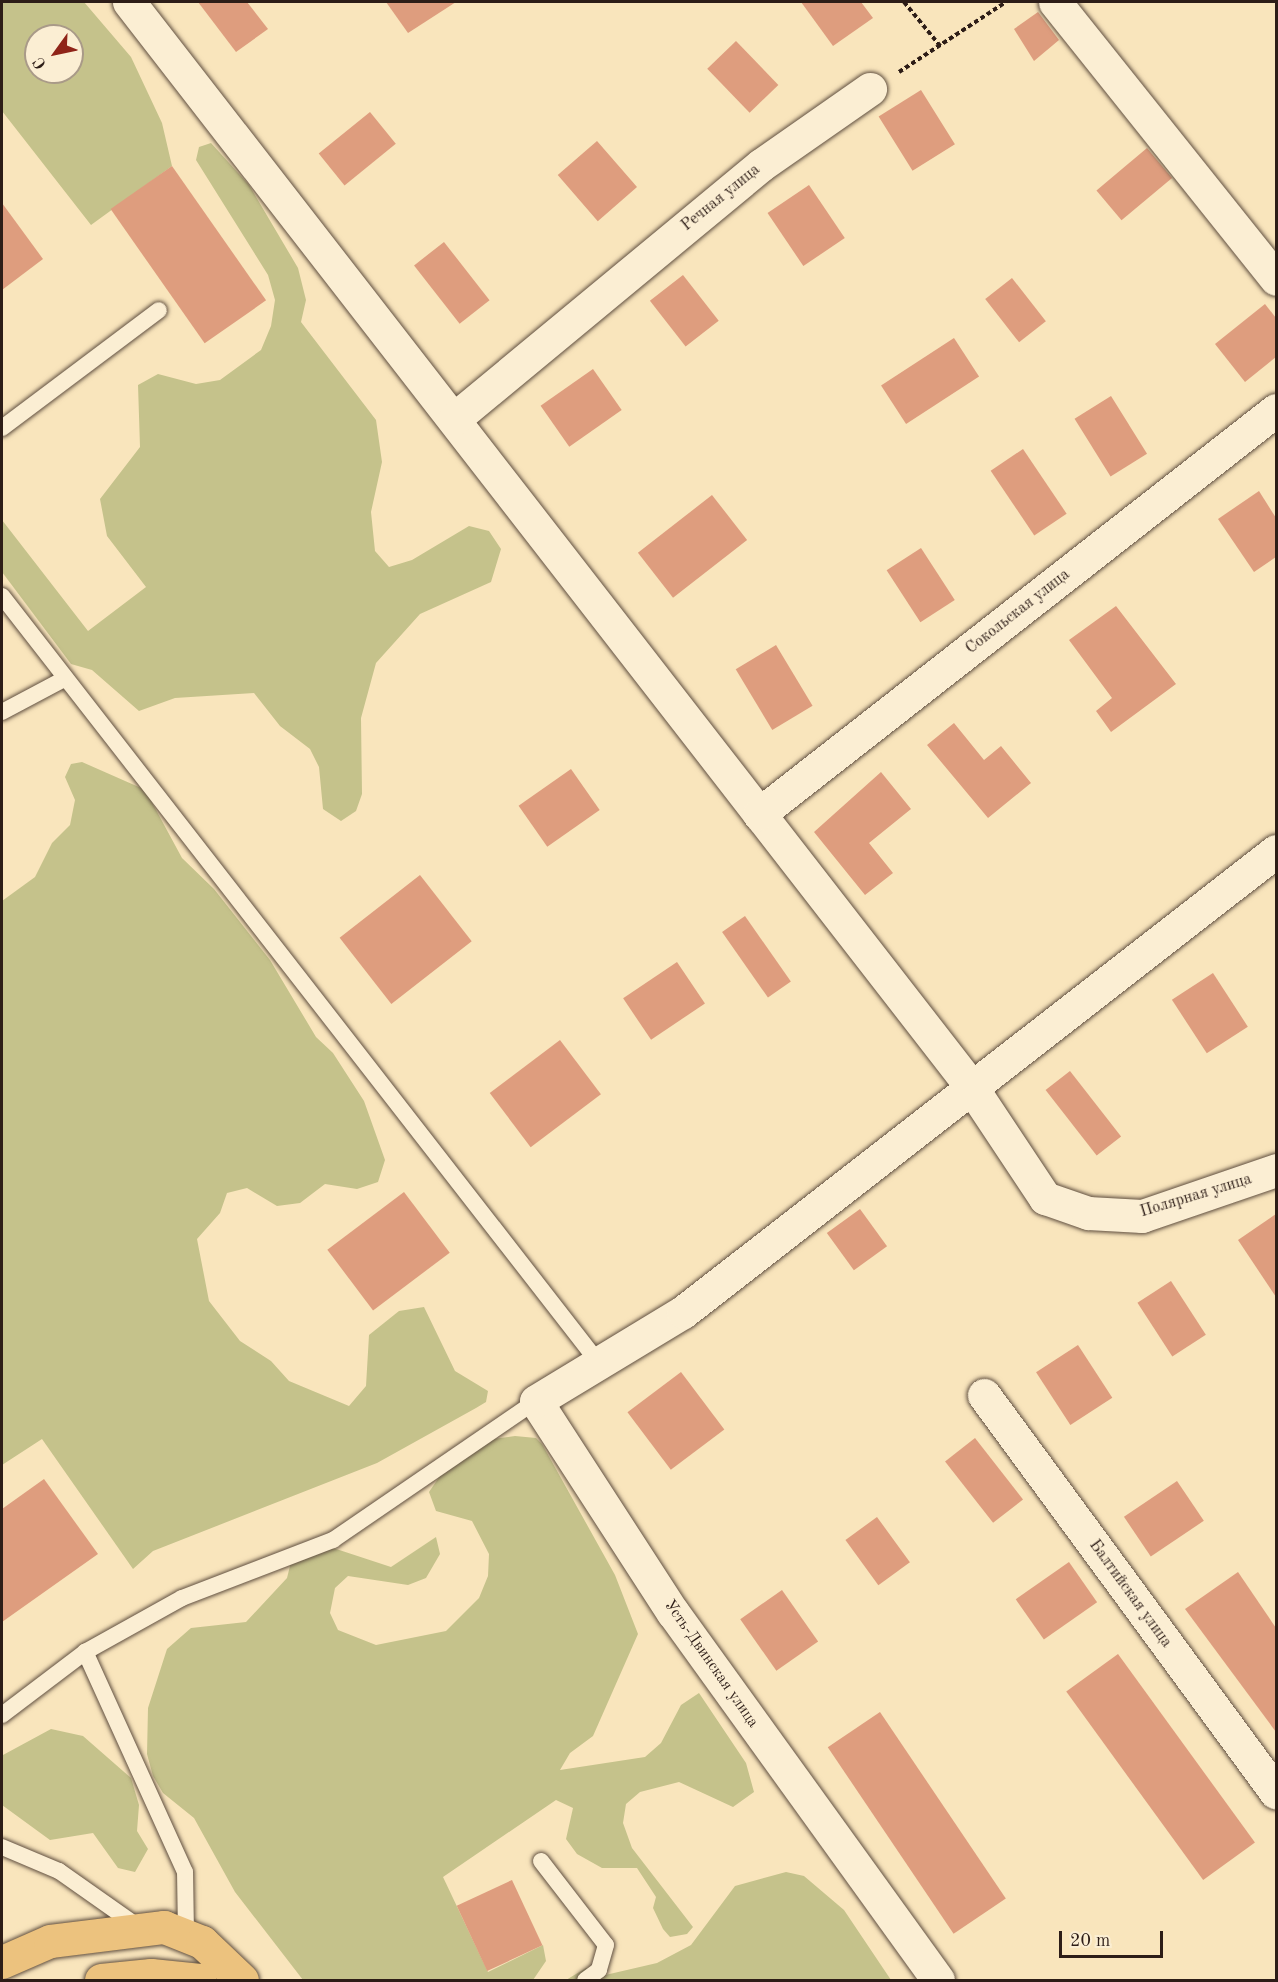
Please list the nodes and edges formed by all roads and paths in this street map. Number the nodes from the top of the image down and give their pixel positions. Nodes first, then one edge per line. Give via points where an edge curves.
1 (129, 2) edge
2 (904, 2) edge
3 (1006, 2) edge
4 (1055, 2) edge
5 (941, 47) junction
6 (870, 89) joint
7 (1276, 279) edge
8 (159, 310) dead end
9 (1276, 410) edge
10 (454, 419) junction
11 (2, 428) edge
12 (2, 596) edge
13 (66, 678) junction
14 (2, 711) edge
15 (759, 814) junction
16 (1276, 851) edge
17 (970, 1084) junction
18 (1276, 1170) edge
19 (598, 1362) junction
20 (984, 1395) dead end
21 (536, 1401) junction
22 (85, 1652) junction
23 (2, 1715) edge
24 (1276, 1792) edge
25 (2, 1847) edge
26 (542, 1861) dead end
27 (141, 1928) junction
28 (186, 1934) junction
29 (2, 1962) edge
30 (101, 1980) edge
31 (200, 1980) edge
32 (242, 1980) edge
33 (585, 1980) edge
34 (938, 1980) edge

1 - 10 street
2 - 5 path
3 - 5 path
4 - 7 street
5 - 6 path
6 - 10 street, Речная улица via 761,165
8 - 11 lane
9 - 15 street, Сокольская улица
10 - 15 street
12 - 13 lane
13 - 14 lane
13 - 19 lane
15 - 17 street
16 - 17 street
17 - 18 street, Полярная улица via 1045,1198 1088,1213 1142,1216
17 - 19 street via 683,1312
19 - 21 street
20 - 24 street, Балтийская улица
21 - 22 lane via 333,1540 182,1598
21 - 34 street, Усть-Двинская улица via 673,1613
22 - 23 lane
22 - 28 lane via 184,1872
25 - 27 lane via 59,1871
26 - 33 lane via 606,1945 599,1970
27 - 28 main road
27 - 29 main road via 51,1941
28 - 32 main road
30 - 31 main road via 151,1975

